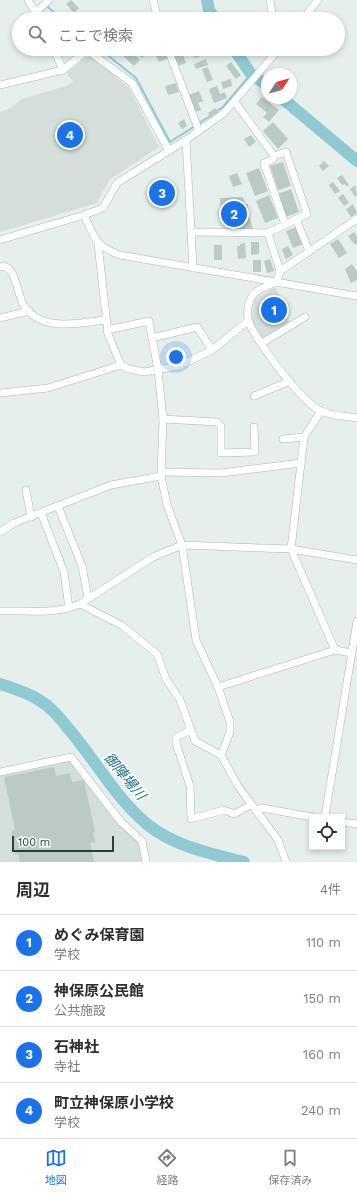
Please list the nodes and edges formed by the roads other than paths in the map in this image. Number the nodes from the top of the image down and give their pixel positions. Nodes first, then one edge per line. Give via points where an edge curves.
1 (28, 0) edge
2 (49, 0) edge
3 (153, 0) edge
4 (270, 0) edge
5 (318, 0) edge
6 (35, 12) edge
7 (40, 12) edge
8 (156, 12) edge
9 (272, 12) edge
10 (309, 12) edge
11 (57, 56) edge
12 (80, 56) edge
13 (96, 56) edge
14 (171, 56) edge
15 (273, 56) edge
16 (63, 70) junction
17 (0, 85) edge
18 (236, 102) junction
19 (199, 131) junction
20 (186, 140) junction
21 (169, 151) junction
22 (274, 156) junction
23 (84, 216) junction
24 (296, 219) junction
25 (357, 219) edge
26 (285, 224) junction
27 (191, 232) junction
28 (268, 233) junction
29 (0, 240) edge
30 (98, 244) junction
31 (309, 251) junction
32 (0, 267) edge
33 (193, 268) junction
34 (280, 271) junction
35 (276, 282) junction
36 (357, 296) edge
37 (29, 311) junction
38 (0, 318) edge
39 (305, 318) dead end
40 (105, 320) junction
41 (248, 321) junction
42 (108, 330) junction
43 (152, 338) junction
44 (262, 343) junction
45 (212, 350) junction
46 (121, 365) junction
47 (158, 370) junction
48 (290, 381) junction
49 (0, 394) edge
50 (254, 396) dead end
51 (321, 411) junction
52 (357, 418) edge
53 (163, 419) junction
54 (254, 427) dead end
55 (304, 437) junction
56 (283, 439) dead end
57 (301, 463) junction
58 (162, 474) junction
59 (26, 490) dead end
60 (58, 506) junction
61 (41, 513) junction
62 (31, 517) junction
63 (0, 532) edge
64 (182, 545) junction
65 (291, 548) junction
66 (357, 560) edge
67 (88, 598) junction
68 (80, 604) junction
69 (69, 608) junction
70 (0, 611) edge
71 (357, 621) edge
72 (335, 650) junction
73 (352, 653) junction
74 (218, 687) junction
75 (191, 730) junction
76 (221, 755) junction
77 (0, 772) edge
78 (251, 805) junction
79 (256, 811) junction
80 (325, 814) edge
81 (309, 816) edge
82 (345, 822) edge
83 (357, 824) edge
84 (146, 862) edge
85 (286, 862) edge

1 - 6 street
2 - 7 street
3 - 8 street
4 - 9 street
5 - 10 street
11 - 16 street
12 - 16 street
13 - 21 street via 132,83
14 - 19 street
15 - 18 street
16 - 17 street
18 - 19 street
18 - 22 street
19 - 20 street
20 - 21 street
20 - 27 street
21 - 23 street via 117,183 103,208
22 - 24 street via 286,152 307,214
22 - 26 street via 264,164
23 - 29 street
23 - 30 street
24 - 26 street
24 - 31 street
25 - 31 street
26 - 28 street
27 - 28 street
27 - 33 street
28 - 34 street
30 - 33 street via 120,255
30 - 40 street
31 - 34 street
32 - 37 street via 4,266 12,272 23,303
33 - 35 street
34 - 35 street
35 - 36 street
35 - 41 street via 252,296
37 - 38 street
37 - 40 street via 47,323 55,324
39 - 44 street
40 - 42 street
41 - 44 street
41 - 45 street
42 - 43 street via 149,321
42 - 46 street via 111,344
43 - 45 street via 197,327
43 - 47 street
44 - 48 street
45 - 47 street via 179,366
46 - 47 street via 144,372
46 - 49 street via 48,388
47 - 53 street
48 - 50 street
48 - 51 street via 309,403
51 - 52 street
51 - 55 street
53 - 54 street via 217,422 221,426 221,453 256,452
53 - 58 street
55 - 56 street
55 - 57 street
57 - 58 street via 221,474
57 - 65 street
58 - 60 street via 111,485
58 - 64 street via 167,505
59 - 62 street
60 - 61 street
60 - 67 street via 82,566
61 - 62 street
61 - 69 street via 64,572
62 - 63 street via 14,523
64 - 65 street
64 - 67 street via 153,557
64 - 74 street via 196,640
65 - 66 street
65 - 72 street
67 - 68 street
68 - 69 street
68 - 75 street via 121,625 158,654 166,679 180,700
69 - 70 street via 33,612
71 - 73 street
72 - 73 street
72 - 74 street
73 - 80 street
74 - 76 street via 230,722 230,732
75 - 76 street via 195,741
75 - 78 street via 176,737 190,786 191,819 224,810 234,814
76 - 78 street
77 - 84 street via 71,757 121,822 142,841
78 - 79 street
79 - 81 street via 262,808
79 - 85 street via 281,846
82 - 83 street

